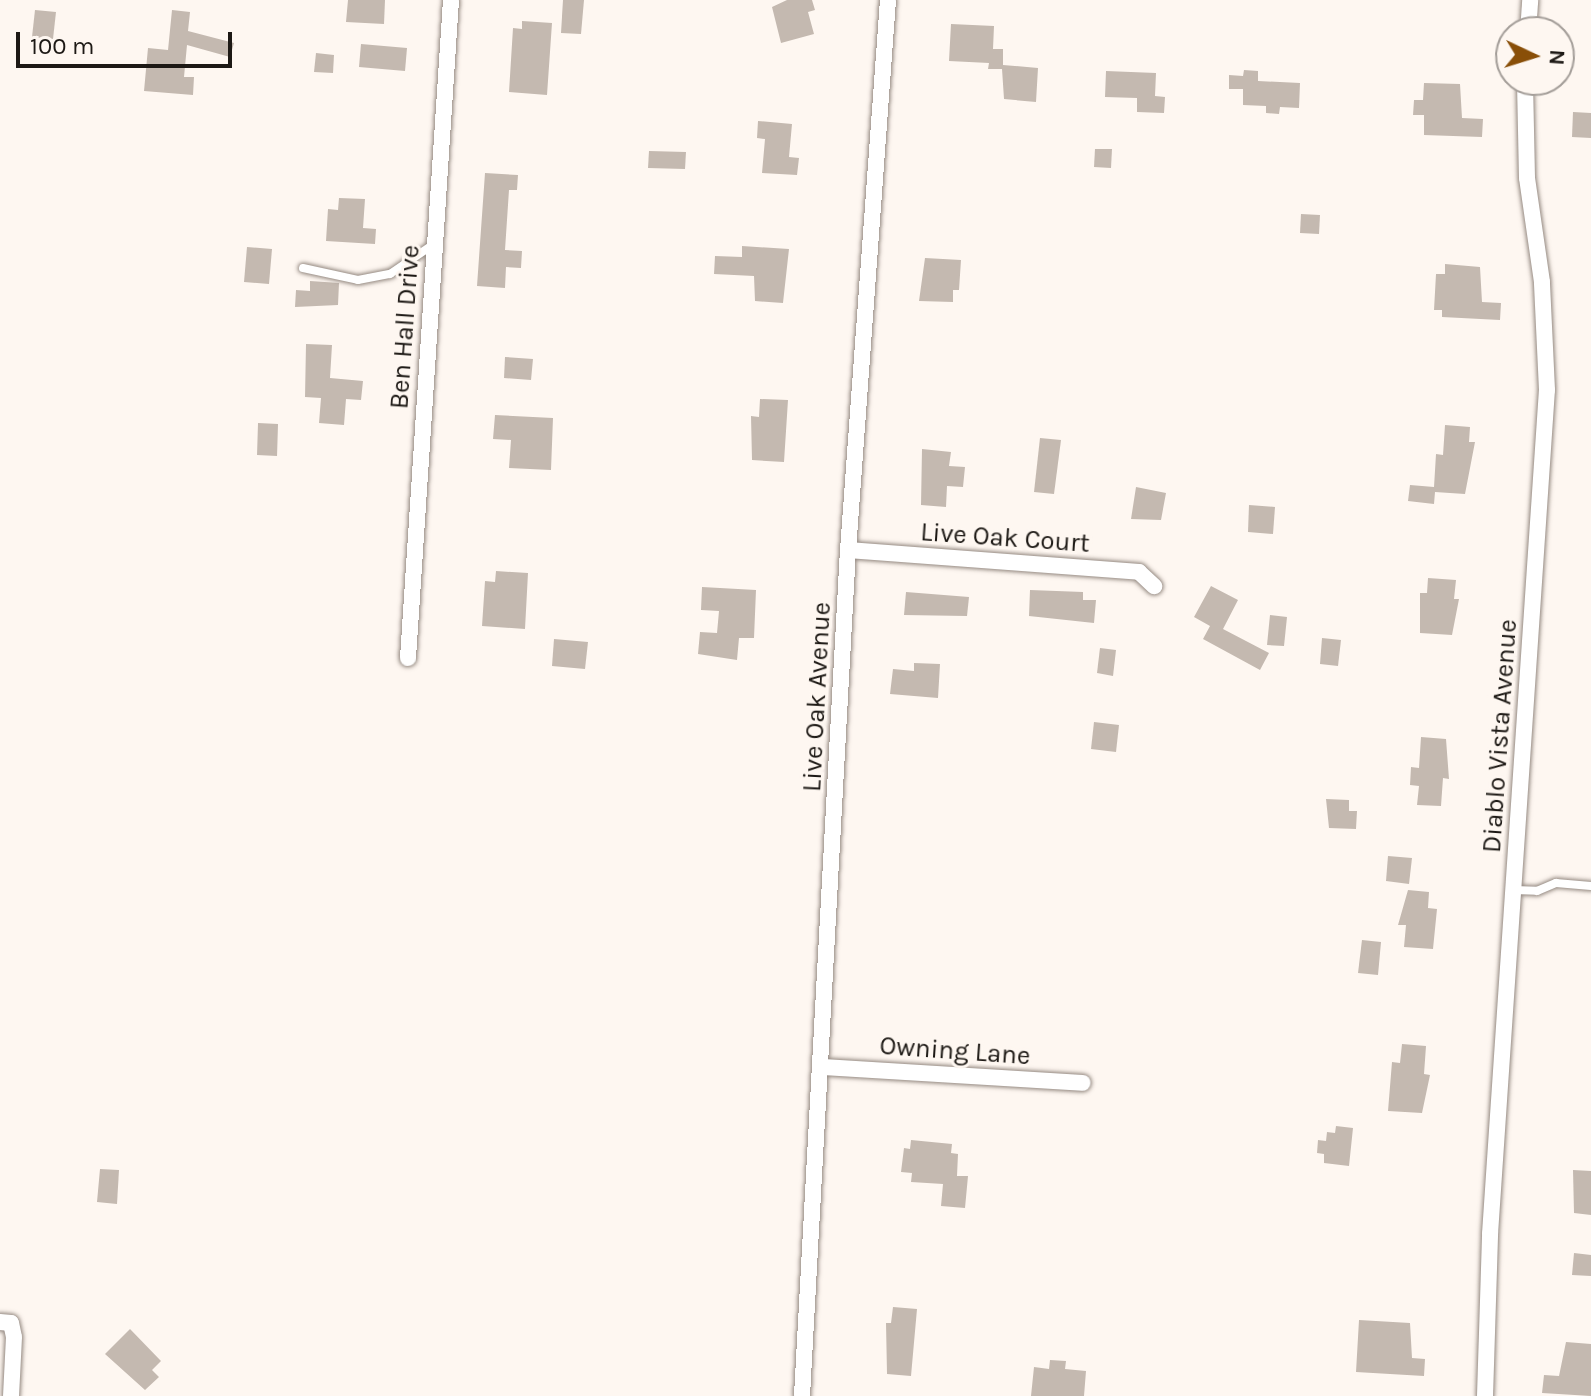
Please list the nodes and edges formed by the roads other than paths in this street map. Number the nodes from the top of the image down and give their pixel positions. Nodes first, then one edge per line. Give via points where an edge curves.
1 (451, 0) edge
2 (888, 0) edge
3 (1525, 96) edge
4 (435, 243) junction
5 (303, 268) dead end
6 (848, 550) junction
7 (1154, 586) dead end
8 (408, 658) dead end
9 (1591, 886) edge
10 (1513, 890) junction
11 (823, 1067) junction
12 (1083, 1083) dead end
13 (0, 1322) edge
14 (11, 1396) edge
15 (802, 1396) edge
16 (1485, 1396) edge

1 - 4 street, Ben Hall Drive
2 - 6 street, Live Oak Avenue
3 - 10 street, Diablo Vista Avenue via 1527,178 1542,282 1547,390
4 - 5 lane via 390,274 358,280
4 - 8 street, Ben Hall Drive
6 - 7 street, Live Oak Court via 1139,572
6 - 11 street, Live Oak Avenue
9 - 10 lane via 1556,883 1537,891
10 - 16 street, Diablo Vista Avenue
11 - 12 street, Owning Lane
11 - 15 street, Live Oak Avenue
13 - 14 street via 11,1323 14,1337

